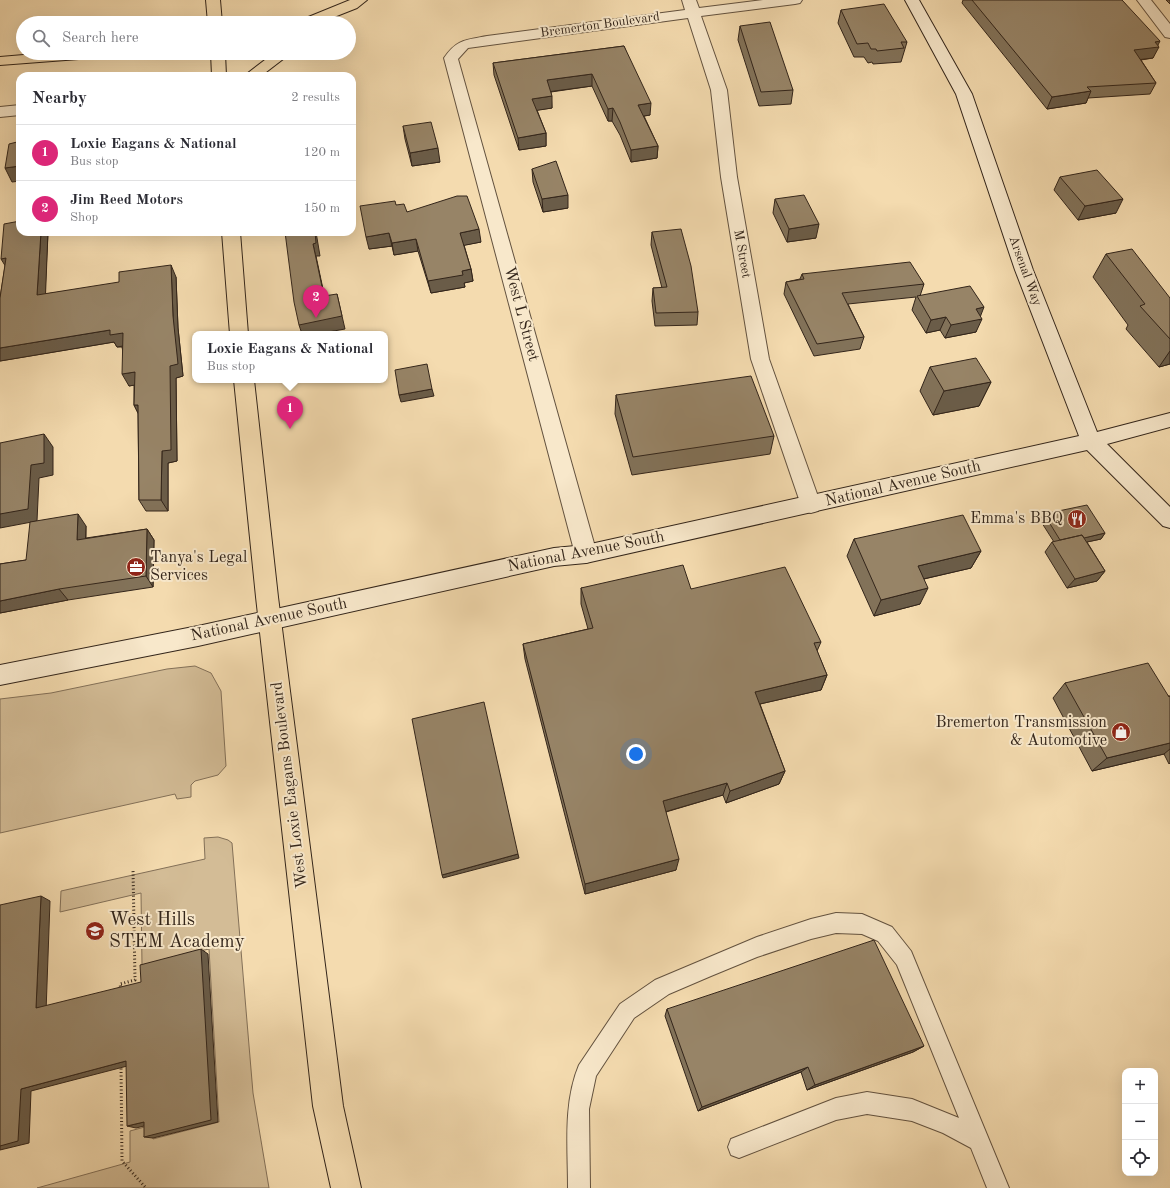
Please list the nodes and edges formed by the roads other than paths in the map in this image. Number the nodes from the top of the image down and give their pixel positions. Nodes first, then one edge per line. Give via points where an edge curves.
1 (213, 0) edge
2 (795, 0) edge
3 (912, 0) edge
4 (1144, 0) edge
5 (356, 3) edge
6 (691, 6) edge
7 (214, 16) edge
8 (324, 16) edge
9 (336, 16) edge
10 (1169, 31) edge
11 (16, 60) edge
12 (218, 60) edge
13 (274, 60) edge
14 (0, 61) edge
15 (219, 72) edge
16 (257, 72) edge
17 (456, 75) joint
18 (16, 110) edge
19 (0, 112) edge
20 (231, 236) edge
21 (239, 331) edge
22 (244, 383) edge
23 (1170, 420) edge
24 (1091, 441) junction
25 (812, 505) junction
26 (1170, 520) edge
27 (586, 554) junction
28 (270, 620) junction
29 (0, 675) edge
30 (979, 1141) junction
31 (739, 1147) dead end
32 (346, 1188) edge
33 (579, 1188) edge
34 (998, 1188) edge

1 - 7 main road
2 - 6 street, Bremerton Boulevard
3 - 24 street, Arsenal Way via 964,94 1024,270
4 - 10 street
5 - 8 main road
5 - 9 main road
6 - 17 street, Bremerton Boulevard via 463,45 451,58
6 - 25 street, M Street via 719,90 729,177 760,359
11 - 14 main road
12 - 15 main road
13 - 16 main road
17 - 27 street, West L Street
18 - 19 street
20 - 21 main road
22 - 28 main road, West Loxie Eagans Boulevard
23 - 24 street, National Avenue South
24 - 25 street, National Avenue South
24 - 26 street, Arsenal Way
25 - 27 street, National Avenue South
27 - 28 street, National Avenue South via 554,557
28 - 29 street, National Avenue South
28 - 32 main road, West Loxie Eagans Boulevard via 328,1106
30 - 31 lane via 950,1125 912,1110 867,1103 836,1109
30 - 33 lane via 904,958 885,934 862,924 836,923 757,947 704,969 662,987 627,1011 586,1072 578,1109
30 - 34 lane

